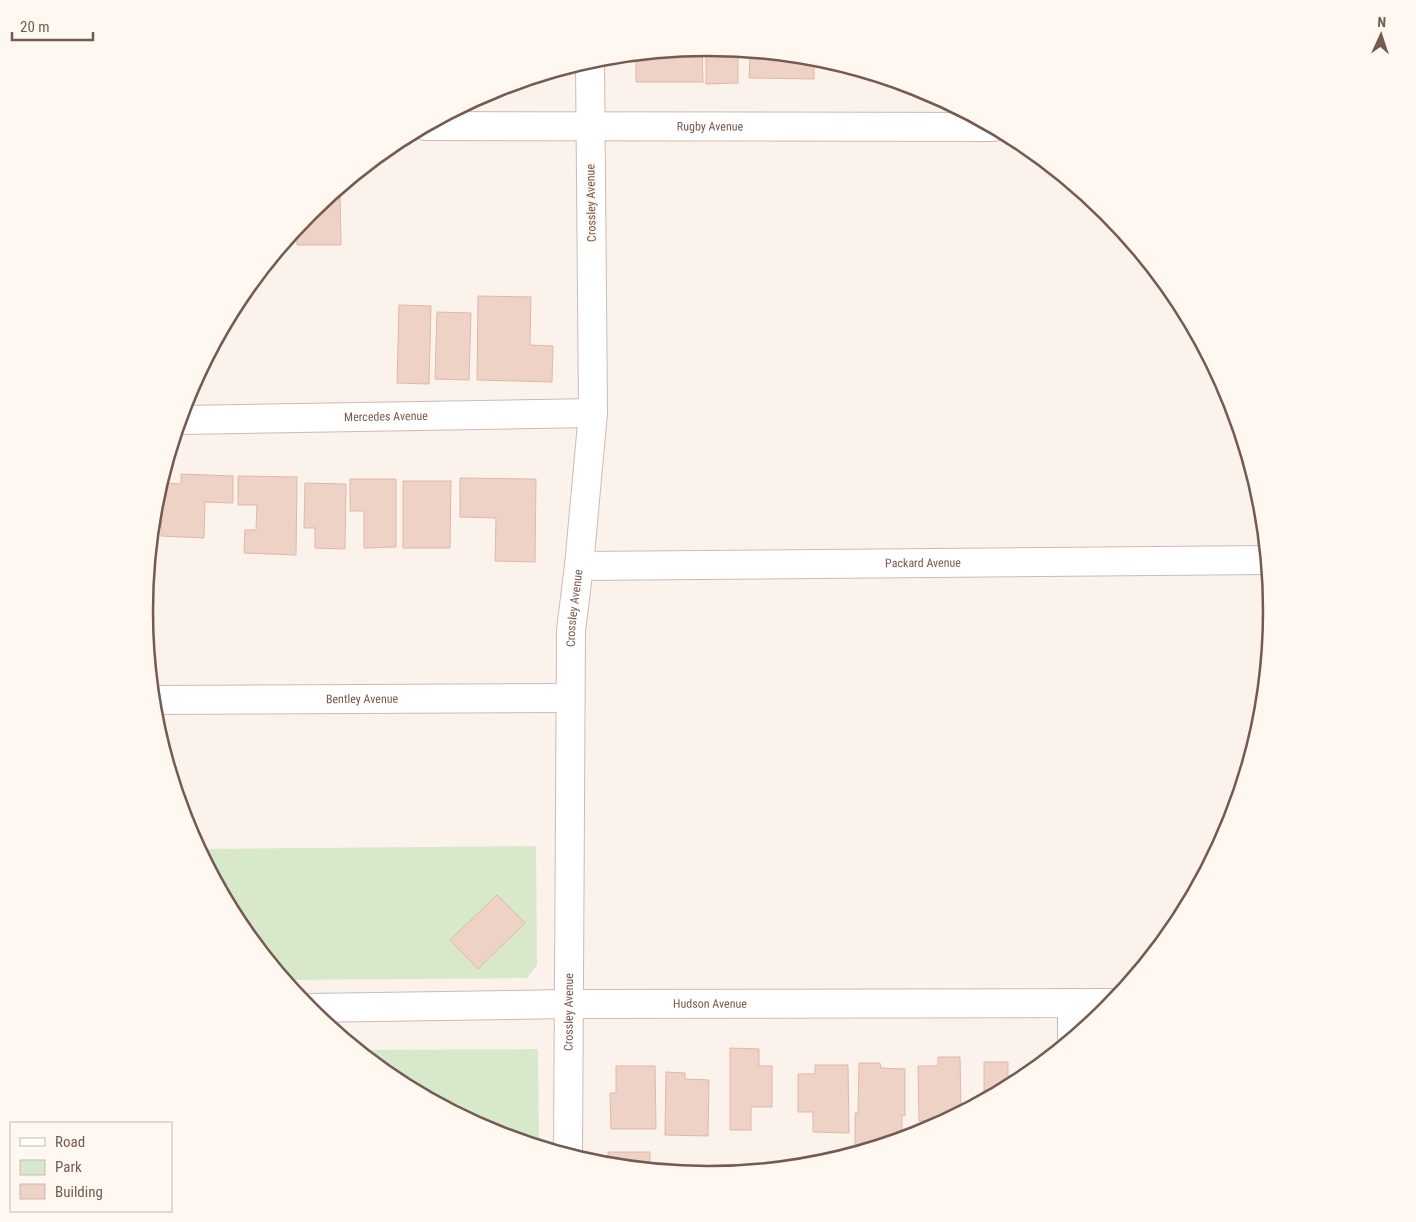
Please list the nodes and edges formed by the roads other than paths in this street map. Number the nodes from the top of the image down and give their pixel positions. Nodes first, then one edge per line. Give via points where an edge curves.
1 (590, 69) edge
2 (440, 126) edge
3 (590, 126) junction
4 (978, 127) edge
5 (593, 413) junction
6 (188, 420) edge
7 (1260, 560) edge
8 (579, 566) junction
9 (570, 698) junction
10 (161, 700) edge
11 (1072, 1003) junction
12 (1100, 1003) edge
13 (568, 1004) junction
14 (321, 1008) edge
15 (1072, 1030) edge
16 (568, 1148) edge

1 - 3 street, Crossley Avenue
2 - 3 street, Rugby Avenue
3 - 4 street, Rugby Avenue
3 - 5 street, Crossley Avenue
5 - 6 street, Mercedes Avenue
5 - 8 street, Crossley Avenue
7 - 8 street, Packard Avenue
8 - 9 street, Crossley Avenue via 570,630
9 - 10 street, Bentley Avenue
9 - 13 street, Crossley Avenue
11 - 12 street, Hudson Avenue
11 - 13 street, Hudson Avenue
11 - 15 street
13 - 14 street, Hudson Avenue
13 - 16 street, Crossley Avenue

